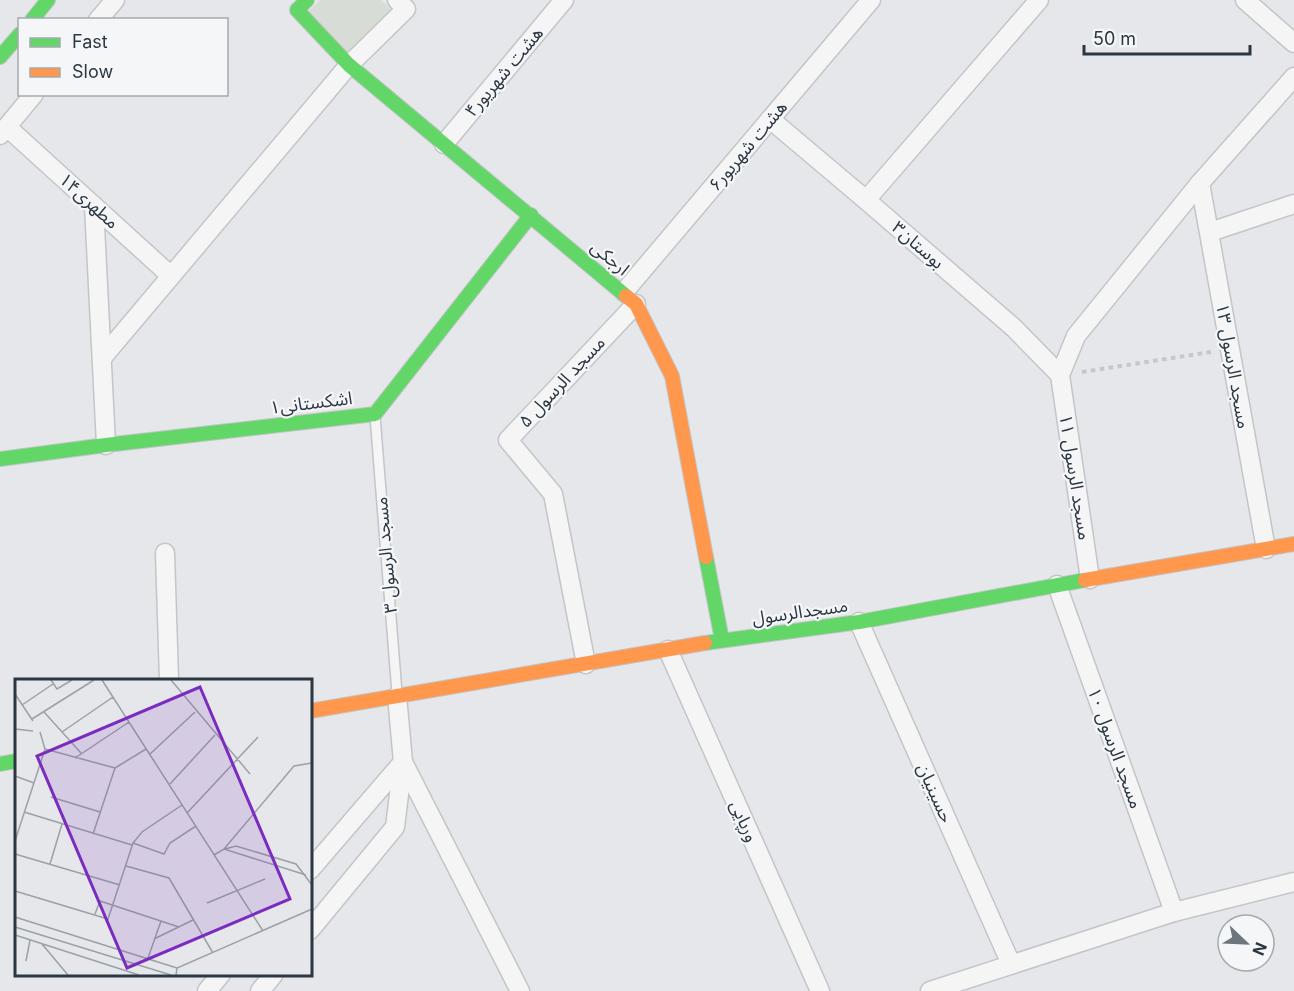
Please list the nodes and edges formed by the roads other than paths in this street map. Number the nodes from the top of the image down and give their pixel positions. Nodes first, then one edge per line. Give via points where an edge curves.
1 (48, 0) edge
2 (115, 0) edge
3 (307, 0) edge
4 (397, 0) edge
5 (564, 0) edge
6 (872, 0) edge
7 (1039, 0) edge
8 (1245, 0) edge
9 (34, 18) edge
10 (100, 18) edge
11 (18, 36) edge
12 (1294, 43) edge
13 (0, 57) edge
14 (349, 65) junction
15 (1294, 77) edge
16 (32, 96) edge
17 (770, 120) junction
18 (3, 131) edge
19 (444, 144) junction
20 (1200, 183) junction
21 (866, 200) junction
22 (1294, 204) edge
23 (94, 206) junction
24 (531, 215) junction
25 (1210, 232) junction
26 (171, 276) junction
27 (630, 298) junction
28 (102, 358) junction
29 (1060, 375) junction
30 (375, 414) junction
31 (106, 445) junction
32 (0, 459) edge
33 (1294, 544) edge
34 (1266, 549) junction
35 (165, 554) dead end
36 (1090, 579) junction
37 (1057, 585) junction
38 (859, 622) junction
39 (722, 640) junction
40 (668, 650) junction
41 (586, 664) junction
42 (169, 679) edge
43 (397, 696) junction
44 (312, 711) edge
45 (15, 761) edge
46 (403, 762) junction
47 (0, 764) edge
48 (312, 868) edge
49 (1294, 882) edge
50 (1174, 912) junction
51 (312, 928) edge
52 (1011, 964) junction
53 (220, 976) edge
54 (273, 976) edge
55 (207, 991) edge
56 (260, 991) edge
57 (520, 991) edge
58 (820, 991) edge
59 (930, 991) edge

1 - 9 street
2 - 10 street
3 - 14 street, ارجکی via 297,10
4 - 14 street via 406,9
5 - 19 street, هشت شهریور۴
6 - 17 street, هشت شهریور۶
7 - 21 street
8 - 12 street
11 - 13 street
14 - 19 street, ارجکی
14 - 26 street
15 - 20 street
16 - 18 street
17 - 21 street, بوستان۳
17 - 27 street, هشت شهریور۶
18 - 23 street, مطهری۱۴
19 - 24 street, ارجکی
20 - 25 street, مسجد الرسول ۱۳
20 - 29 street via 1076,336
21 - 29 street, بوستان۳ via 1014,328
22 - 25 street
23 - 26 street, مطهری۱۴
23 - 28 street
24 - 27 street, ارجکی
24 - 30 street, اشکستانی۱
25 - 34 street, مسجد الرسول ۱۳
26 - 28 street
27 - 39 street, ارجکی via 672,376
27 - 41 street, مسجد الرسول ۵ via 508,440 553,494
28 - 31 street
29 - 36 street, مسجد الرسول ۱۱
30 - 31 street, اشکستانی۱
30 - 43 lane, مسجد الرسول ۳
31 - 32 street, اشکستانی۱
33 - 34 street, مسجدالرسول
34 - 36 street, مسجدالرسول
35 - 42 street
36 - 37 street, مسجدالرسول
37 - 38 street, مسجدالرسول
37 - 50 street, مسجد الرسول ۱۰
38 - 39 street, مسجدالرسول
38 - 52 street, حسینیان
39 - 40 street, مسجدالرسول
40 - 41 street, مسجدالرسول
40 - 58 street, ورپایی
41 - 43 street, مسجدالرسول
43 - 44 street, مسجدالرسول
43 - 46 street
45 - 47 street
46 - 48 street
46 - 51 street via 395,827
46 - 57 street
49 - 50 street
50 - 52 street
52 - 59 street
53 - 55 street
54 - 56 street

